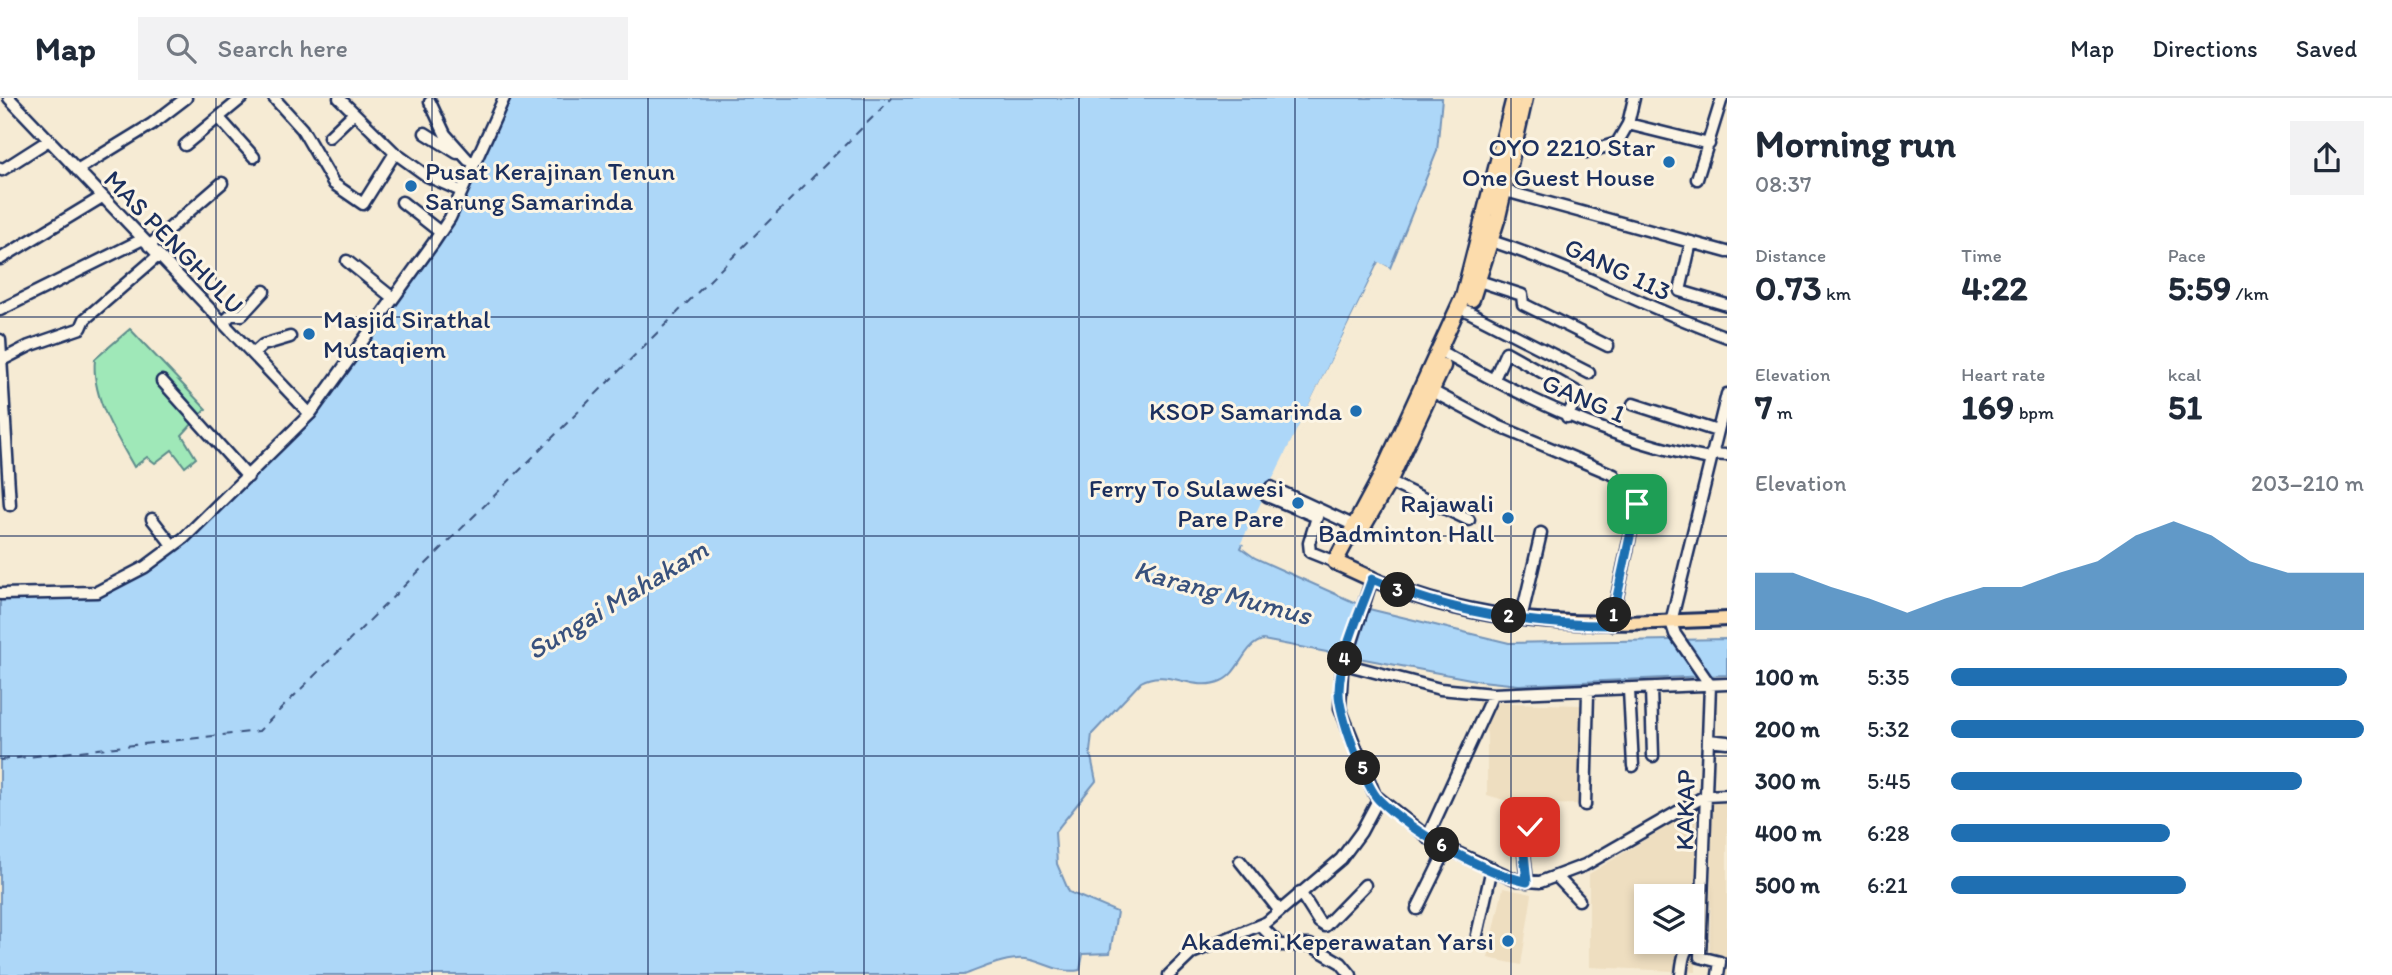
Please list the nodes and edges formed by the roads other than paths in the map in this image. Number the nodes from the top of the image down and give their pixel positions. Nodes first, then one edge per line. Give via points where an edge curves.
1 (9, 98) edge
2 (186, 98) edge
3 (243, 98) edge
4 (274, 98) edge
5 (339, 98) edge
6 (504, 98) edge
7 (1514, 98) edge
8 (1525, 98) edge
9 (1634, 98) edge
10 (1722, 98) edge
11 (429, 102) dead end
12 (354, 113) junction
13 (220, 119) junction
14 (1628, 124) junction
15 (425, 133) dead end
16 (329, 137) dead end
17 (49, 140) junction
18 (1709, 144) junction
19 (185, 145) dead end
20 (1588, 152) dead end
21 (395, 153) junction
22 (254, 157) dead end
23 (471, 162) junction
24 (1, 170) edge
25 (77, 170) junction
26 (1697, 179) dead end
27 (222, 184) dead end
28 (1498, 189) junction
29 (461, 191) junction
30 (102, 197) junction
31 (402, 202) dead end
32 (440, 232) junction
33 (1491, 241) junction
34 (146, 242) junction
35 (1691, 242) junction
36 (1727, 252) edge
37 (159, 255) junction
38 (0, 259) edge
39 (347, 261) dead end
40 (1479, 281) junction
41 (264, 291) dead end
42 (393, 298) junction
43 (1727, 305) edge
44 (0, 310) edge
45 (1467, 312) junction
46 (226, 320) junction
47 (290, 337) dead end
48 (1727, 337) edge
49 (0, 340) edge
50 (1608, 346) dead end
51 (256, 352) junction
52 (1444, 353) junction
53 (2, 360) junction
54 (1589, 373) dead end
55 (1494, 379) junction
56 (162, 382) dead end
57 (1428, 389) junction
58 (1727, 394) edge
59 (1633, 404) dead end
60 (310, 414) junction
61 (1567, 416) junction
62 (1717, 431) junction
63 (1727, 455) edge
64 (1711, 457) junction
65 (1614, 475) dead end
66 (248, 477) junction
67 (1389, 482) junction
68 (1637, 504) dead end
69 (10, 505) dead end
70 (152, 519) dead end
71 (1469, 520) dead end
72 (1353, 525) junction
73 (1541, 533) dead end
74 (173, 546) junction
75 (1338, 564) junction
76 (1372, 579) junction
77 (0, 594) edge
78 (1521, 619) junction
79 (1727, 619) edge
80 (1611, 625) junction
81 (1673, 628) junction
82 (1345, 661) junction
83 (1709, 682) junction
84 (1727, 684) edge
85 (1651, 688) junction
86 (1629, 690) junction
87 (1588, 693) junction
88 (1493, 694) junction
89 (1708, 740) junction
90 (1727, 742) edge
91 (1653, 756) dead end
92 (1633, 766) dead end
93 (1705, 796) junction
94 (1727, 796) edge
95 (1378, 800) junction
96 (1586, 805) dead end
97 (1530, 827) dead end
98 (1427, 838) junction
99 (1447, 848) junction
100 (1240, 861) dead end
101 (1492, 869) junction
102 (1558, 878) junction
103 (1527, 882) junction
104 (1703, 884) edge
105 (1365, 885) dead end
106 (1300, 892) junction
107 (1579, 900) dead end
108 (1417, 909) dead end
109 (1279, 910) junction
110 (1261, 926) junction
111 (1477, 935) dead end
112 (1684, 954) edge
113 (1700, 954) edge
114 (1168, 975) edge
115 (1351, 975) edge
116 (1681, 975) edge
117 (1718, 975) edge

1 - 17 street, MAS PENGHULU
2 - 25 street via 144,130
3 - 13 street
4 - 21 street via 302,129 334,184 363,204
5 - 12 street
6 - 23 street
7 - 28 highway
8 - 28 highway
9 - 14 street
10 - 18 street
11 - 23 street via 445,134
12 - 16 street
12 - 21 street
13 - 19 street
13 - 22 street
14 - 18 street
14 - 20 street via 1617,143
15 - 23 street
17 - 24 street
17 - 25 street, MAS PENGHULU
18 - 26 street
21 - 29 street via 427,176
23 - 29 street
25 - 30 street, MAS PENGHULU
27 - 34 street
28 - 33 highway
28 - 35 street
28 - 52 highway
29 - 32 street
30 - 34 street, MAS PENGHULU
30 - 38 street
31 - 32 street
32 - 42 street
33 - 40 highway
33 - 48 street, GANG 113 via 1565,266 1672,317
34 - 37 street, MAS PENGHULU
34 - 44 street
35 - 36 street
35 - 43 street via 1680,291
37 - 46 street, MAS PENGHULU
37 - 53 street via 85,319 81,328
39 - 42 street
40 - 45 highway
40 - 50 street via 1522,295 1523,304
41 - 46 street via 242,315
42 - 60 street
45 - 52 highway
45 - 54 street
46 - 51 street, MAS PENGHULU
47 - 51 street
49 - 53 street
51 - 60 street, MAS PENGHULU
52 - 55 street, GANG 1
52 - 57 highway
53 - 69 street
55 - 61 street, GANG 1
55 - 61 street via 1506,352 1579,393
56 - 66 street
57 - 65 street via 1498,426
57 - 67 highway
57 - 72 highway
58 - 62 street
59 - 62 street
60 - 66 street
61 - 64 street, GANG 1 via 1625,438
62 - 64 street
63 - 64 street, GANG 1
64 - 81 street
66 - 74 street
67 - 71 street
67 - 75 highway
68 - 80 street
70 - 74 street
72 - 75 highway
72 - 75 street via 1269,492 1317,517 1310,552
73 - 78 street
74 - 77 street via 97,592
75 - 76 highway
76 - 78 main road via 1439,605
76 - 82 street
78 - 80 main road
79 - 81 main road
80 - 81 main road
81 - 83 street
82 - 88 street via 1431,688
82 - 95 street via 1339,689 1341,713
83 - 84 street
83 - 85 street
83 - 89 street, KAKAP
85 - 86 street
85 - 91 street
86 - 87 street
86 - 92 street
87 - 88 street
87 - 96 street
88 - 98 street
89 - 90 street
89 - 93 street, KAKAP
93 - 94 street
93 - 102 street
93 - 104 street, KAKAP
95 - 98 street
95 - 106 street via 1350,847
97 - 103 street via 1523,844
98 - 99 street
99 - 101 street
99 - 108 street
100 - 109 street
101 - 103 street
101 - 111 street
102 - 103 street
102 - 107 street
105 - 106 street via 1325,926
106 - 109 street
109 - 110 street
110 - 114 street via 1192,953
110 - 115 street via 1280,945 1310,945 1341,963
112 - 116 street
113 - 117 street via 1720,962

